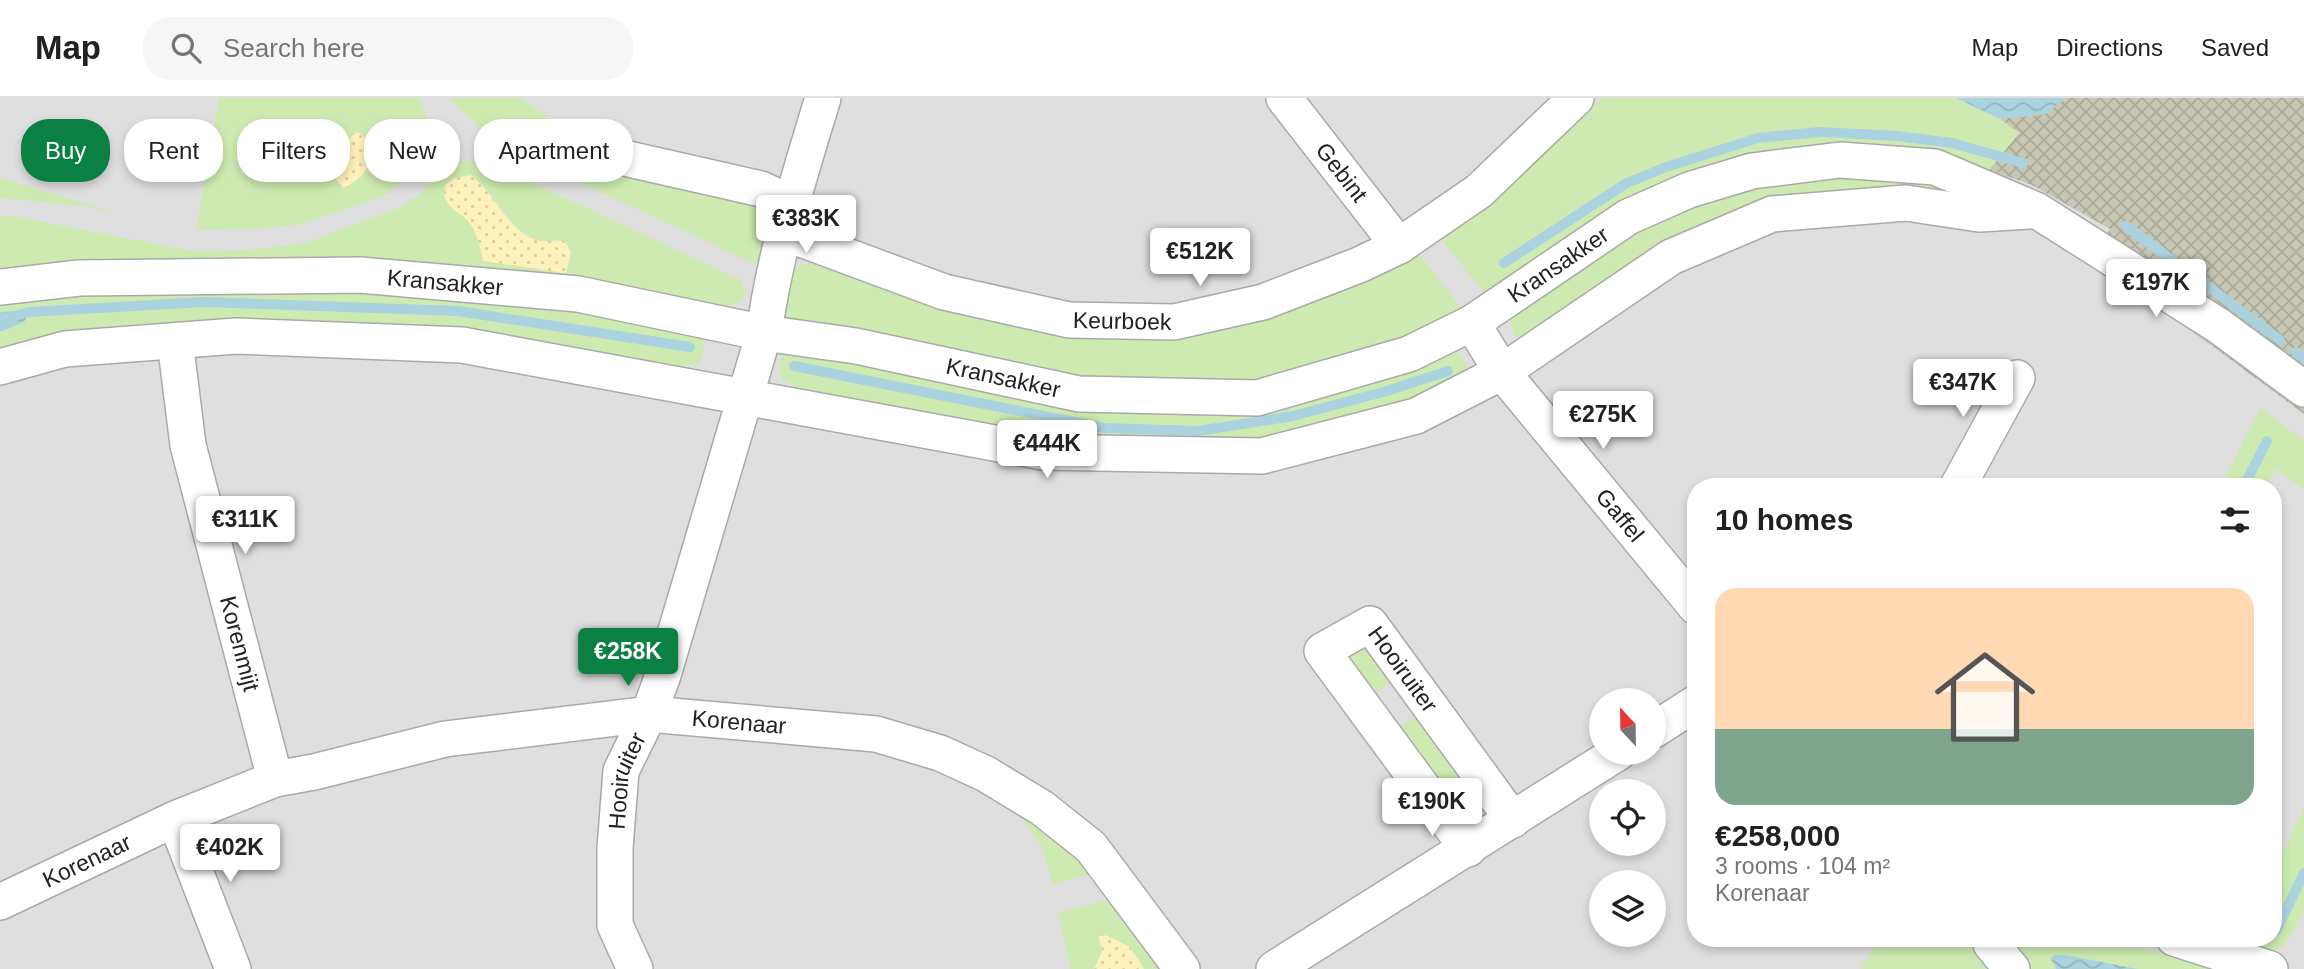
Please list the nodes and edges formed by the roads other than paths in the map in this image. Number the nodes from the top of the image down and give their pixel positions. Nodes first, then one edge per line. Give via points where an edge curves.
1 (823, 98) edge
2 (1284, 98) edge
3 (1576, 98) edge
4 (633, 160) edge
5 (2036, 210) junction
6 (787, 218) junction
7 (1399, 246) junction
8 (0, 286) edge
9 (1472, 323) junction
10 (764, 333) junction
11 (175, 341) junction
12 (0, 366) edge
13 (1502, 372) junction
14 (2017, 377) dead end
15 (2304, 389) edge
16 (745, 397) junction
17 (1962, 478) edge
18 (1687, 596) edge
19 (1687, 710) edge
20 (649, 714) junction
21 (1666, 723) edge
22 (1599, 765) edge
23 (275, 779) junction
24 (176, 819) junction
25 (1513, 820) junction
26 (1468, 849) junction
27 (0, 902) edge
28 (1994, 947) edge
29 (2202, 947) edge
30 (233, 969) edge
31 (635, 969) edge
32 (1181, 969) edge
33 (1274, 969) edge
34 (2012, 969) edge
35 (2270, 969) edge

1 - 6 street
2 - 7 street, Gebint
3 - 7 street, Keurboek via 1479,191
4 - 6 street, Keurboek via 761,189
5 - 9 street, Kransakker via 1935,167 1840,160 1752,171 1689,190 1628,217
5 - 13 street via 1979,214 1906,203 1772,214 1671,257
5 - 15 street, Kransakker via 2219,326
6 - 7 street, Keurboek via 944,292 1069,320 1174,322 1263,302
6 - 10 street
8 - 10 street, Kransakker via 79,278 360,275 578,294
9 - 10 street, Kransakker via 1409,354 1257,398 1079,394 856,346
9 - 13 street, Gaffel
10 - 16 street
11 - 12 street via 65,349
11 - 16 street via 236,336 462,345
11 - 23 street, Korenmijt via 188,445
13 - 16 street via 1416,416 1262,456 1043,452
13 - 18 street, Gaffel
14 - 17 street
16 - 20 street, Hooiruiter
19 - 21 street
20 - 23 street, Korenaar via 445,739
20 - 31 street, Hooiruiter via 621,771 615,848 615,925
20 - 32 street, Korenaar via 876,734 940,753 986,774 1042,807 1091,847
22 - 25 street
23 - 24 street, Korenaar
24 - 27 street, Korenaar
24 - 30 street
25 - 26 street
25 - 26 street, Hooiruiter via 1370,624 1322,651
26 - 33 street
28 - 34 street
29 - 35 street

